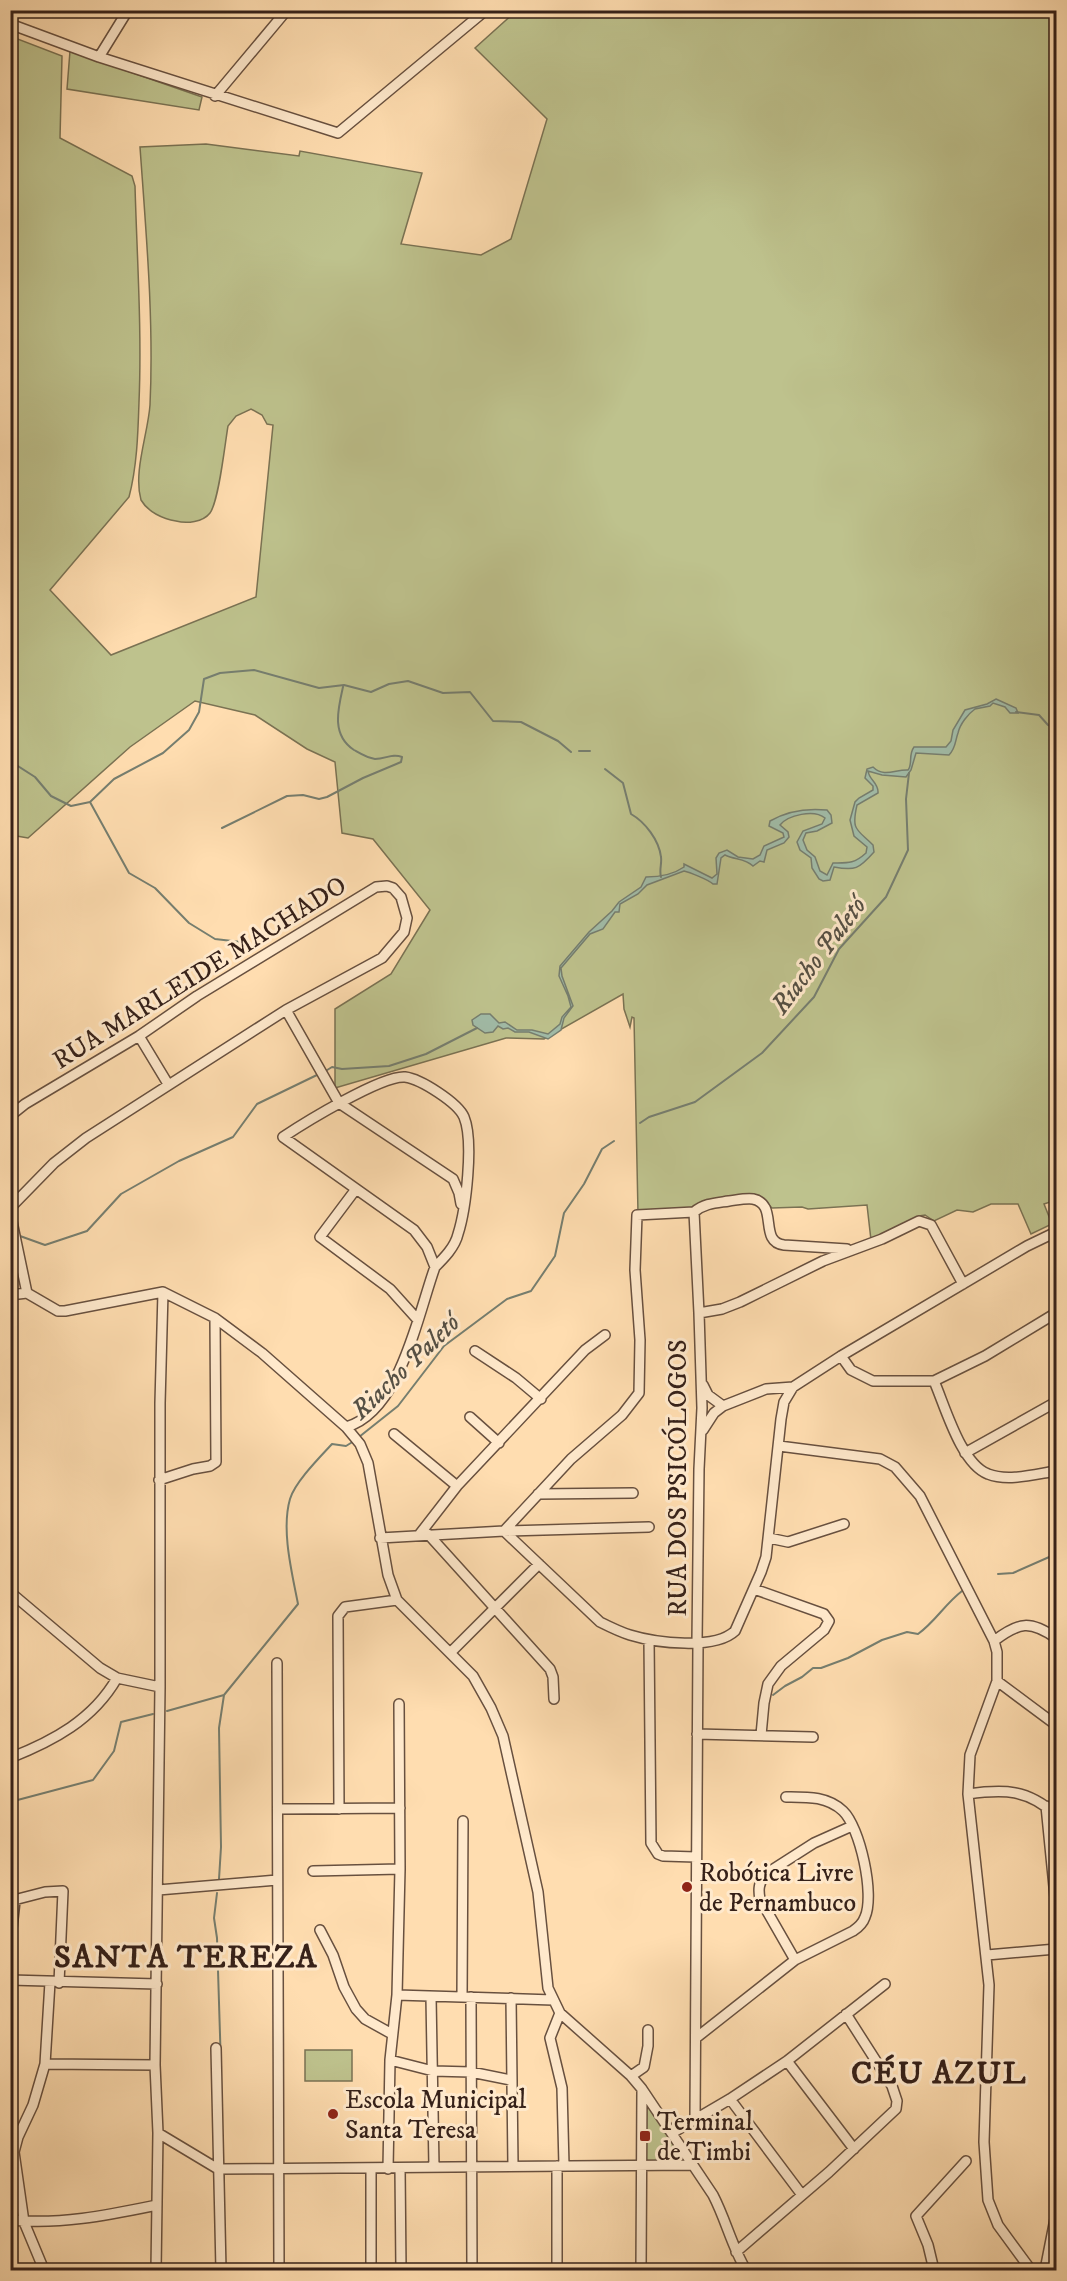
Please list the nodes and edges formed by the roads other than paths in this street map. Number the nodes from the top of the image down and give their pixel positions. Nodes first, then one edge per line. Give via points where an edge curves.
1 (128, 10) edge
2 (287, 10) edge
3 (486, 10) edge
4 (10, 24) edge
5 (99, 57) junction
6 (215, 96) junction
7 (286, 1010) junction
8 (139, 1036) junction
9 (168, 1084) junction
10 (339, 1103) junction
11 (10, 1116) edge
12 (356, 1189) junction
13 (10, 1210) edge
14 (462, 1212) junction
15 (694, 1212) junction
16 (1056, 1232) edge
17 (852, 1249) junction
18 (435, 1267) junction
19 (963, 1284) junction
20 (163, 1292) junction
21 (27, 1293) junction
22 (10, 1295) edge
23 (699, 1313) junction
24 (1056, 1313) edge
25 (215, 1318) junction
26 (417, 1319) junction
27 (605, 1335) dead end
28 (475, 1351) dead end
29 (841, 1356) junction
30 (934, 1381) junction
31 (701, 1382) junction
32 (793, 1387) junction
33 (541, 1399) junction
34 (1056, 1402) edge
35 (723, 1406) junction
36 (470, 1417) dead end
37 (346, 1427) junction
38 (394, 1434) dead end
39 (701, 1435) junction
40 (499, 1443) junction
41 (779, 1446) junction
42 (965, 1453) junction
43 (1056, 1471) edge
44 (159, 1480) junction
45 (457, 1486) junction
46 (633, 1493) dead end
47 (538, 1494) junction
48 (844, 1524) dead end
49 (649, 1527) dead end
50 (504, 1531) junction
51 (423, 1534) junction
52 (380, 1538) junction
53 (769, 1538) junction
54 (539, 1564) junction
55 (754, 1589) junction
56 (10, 1592) edge
57 (397, 1600) junction
58 (494, 1608) junction
59 (1056, 1638) edge
60 (649, 1640) junction
61 (994, 1641) junction
62 (698, 1643) junction
63 (451, 1652) junction
64 (277, 1663) dead end
65 (117, 1678) junction
66 (997, 1681) junction
67 (160, 1687) junction
68 (554, 1699) dead end
69 (399, 1704) dead end
70 (1056, 1725) edge
71 (697, 1734) junction
72 (761, 1735) junction
73 (813, 1737) dead end
74 (10, 1758) edge
75 (968, 1794) junction
76 (786, 1797) dead end
77 (1046, 1806) junction
78 (400, 1808) junction
79 (278, 1809) junction
80 (339, 1809) junction
81 (1056, 1815) edge
82 (463, 1821) dead end
83 (852, 1826) junction
84 (696, 1857) junction
85 (400, 1869) junction
86 (313, 1871) dead end
87 (277, 1880) junction
88 (158, 1890) junction
89 (13, 1901) edge
90 (1056, 1907) edge
91 (320, 1930) dead end
92 (10, 1946) edge
93 (1056, 1949) edge
94 (987, 1955) junction
95 (795, 1960) junction
96 (10, 1980) edge
97 (55, 1982) junction
98 (157, 1984) junction
99 (885, 1984) dead end
100 (397, 1995) junction
101 (431, 1997) junction
102 (466, 1997) junction
103 (511, 1998) junction
104 (553, 2000) junction
105 (560, 2013) junction
106 (846, 2014) junction
107 (648, 2030) dead end
108 (392, 2034) junction
109 (696, 2038) junction
110 (216, 2048) dead end
111 (390, 2061) junction
112 (787, 2061) junction
113 (45, 2064) junction
114 (155, 2065) junction
115 (433, 2071) junction
116 (471, 2072) junction
117 (631, 2076) junction
118 (511, 2080) junction
119 (642, 2089) junction
120 (730, 2099) junction
121 (695, 2118) junction
122 (158, 2133) junction
123 (672, 2133) junction
124 (854, 2149) junction
125 (12, 2152) edge
126 (966, 2161) dead end
127 (693, 2165) junction
128 (513, 2166) junction
129 (561, 2166) junction
130 (641, 2166) junction
131 (434, 2167) junction
132 (472, 2167) junction
133 (400, 2168) junction
134 (218, 2169) junction
135 (279, 2169) junction
136 (371, 2169) junction
137 (388, 2169) junction
138 (802, 2195) junction
139 (157, 2205) junction
140 (1056, 2214) edge
141 (10, 2220) edge
142 (24, 2222) junction
143 (1054, 2240) edge
144 (736, 2252) junction
145 (44, 2271) edge
146 (156, 2271) edge
147 (221, 2271) edge
148 (279, 2271) edge
149 (371, 2271) edge
150 (401, 2271) edge
151 (472, 2271) edge
152 (557, 2271) edge
153 (641, 2271) edge
154 (746, 2271) edge
155 (934, 2271) edge
156 (1031, 2271) edge
157 (1046, 2271) edge

1 - 5 street
2 - 6 street
3 - 6 street via 339,133
4 - 5 street
5 - 6 street
7 - 8 street, RUA MARLEIDE MACHADO via 382,958 396,944 407,918 401,897 393,888 376,887
7 - 9 street
7 - 10 street
8 - 9 street
8 - 11 street, RUA MARLEIDE MACHADO
9 - 13 street via 70,1149
10 - 12 street via 283,1137
10 - 14 street via 453,1179
10 - 14 street via 405,1077 458,1107 469,1134
12 - 18 street via 414,1230
12 - 26 street via 320,1237 390,1289
13 - 21 street
14 - 18 street via 458,1236
15 - 17 street, RUA DOS PSICÓLOGOS via 709,1204 751,1199 765,1207 770,1235 780,1245
15 - 23 street, RUA DOS PSICÓLOGOS
15 - 47 street via 637,1215 639,1393 622,1415 587,1443
16 - 19 street
17 - 19 street, RUA DOS PSICÓLOGOS via 924,1221 931,1225
17 - 23 street, RUA DOS PSICÓLOGOS via 740,1302
18 - 26 street
19 - 29 street
20 - 21 street via 65,1311
20 - 25 street
20 - 44 street
21 - 22 street
23 - 31 street, RUA DOS PSICÓLOGOS
24 - 30 street
25 - 37 street via 262,1353
25 - 44 street via 216,1462
26 - 37 street via 404,1359 384,1399 365,1419
27 - 33 street via 585,1350
28 - 33 street
29 - 30 street via 851,1370 873,1382
29 - 32 street
30 - 42 street
31 - 35 street via 708,1395
31 - 39 street, RUA DOS PSICÓLOGOS
32 - 35 street via 766,1389
32 - 41 street via 784,1402
33 - 40 street
34 - 42 street
35 - 39 street
36 - 40 street
37 - 52 street via 358,1440 368,1463
38 - 45 street
39 - 62 street, RUA DOS PSICÓLOGOS
40 - 45 street
41 - 53 street
41 - 61 street via 880,1459 895,1467 920,1496
42 - 43 street via 978,1469 990,1475
44 - 67 street
45 - 51 street
46 - 47 street
47 - 50 street
48 - 53 street via 795,1541
49 - 50 street
50 - 51 street
50 - 54 street
51 - 52 street
51 - 58 street
52 - 57 street
53 - 55 street
54 - 58 street
54 - 60 street via 600,1622
55 - 62 street via 735,1631 722,1639
55 - 72 street via 824,1614 829,1621 824,1630 781,1666 768,1684
56 - 65 street
57 - 63 street
57 - 80 street via 345,1606 338,1616
58 - 63 street
58 - 68 street via 550,1669
59 - 61 street via 1023,1624
60 - 62 street
60 - 84 street via 651,1844 663,1856
61 - 66 street
62 - 71 street, RUA DOS PSICÓLOGOS
63 - 104 street via 473,1676 503,1736 538,1892 545,1971
64 - 79 street
65 - 67 street
65 - 74 street via 97,1708 78,1723
66 - 70 street
66 - 75 street via 970,1755
67 - 88 street
69 - 78 street
71 - 72 street
71 - 84 street, RUA DOS PSICÓLOGOS
72 - 73 street
75 - 77 street via 1008,1791
75 - 94 street
76 - 83 street via 828,1801 845,1813
77 - 81 street
77 - 90 street
78 - 80 street
78 - 85 street
79 - 80 street
79 - 87 street
82 - 102 street
83 - 95 street via 867,1880 866,1917 853,1931
83 - 95 street via 814,1843 764,1875 758,1889
84 - 109 street, RUA DOS PSICÓLOGOS
85 - 86 street
85 - 100 street
87 - 88 street
87 - 135 street
88 - 98 street
89 - 92 street
89 - 97 street via 63,1891
91 - 108 street via 356,2009 365,2019
93 - 94 street
94 - 156 street via 984,2142 988,2200 998,2225
95 - 109 street
96 - 97 street
97 - 98 street
97 - 113 street
98 - 114 street
99 - 106 street
100 - 101 street
100 - 108 street
101 - 102 street
101 - 115 street
102 - 103 street
102 - 116 street
103 - 104 street
103 - 118 street
104 - 105 street
105 - 117 street
105 - 129 street via 550,2038 562,2088
106 - 112 street
106 - 124 street via 892,2086 897,2101 896,2109
107 - 117 street via 644,2067
108 - 111 street
109 - 121 street, RUA DOS PSICÓLOGOS
110 - 134 street
111 - 115 street
111 - 137 street
112 - 120 street
112 - 124 street
113 - 114 street
113 - 125 street via 33,2105
114 - 122 street
115 - 116 street
115 - 131 street
116 - 118 street
116 - 132 street
117 - 119 street
118 - 128 street
119 - 123 street
119 - 130 street
120 - 121 street
120 - 138 street
121 - 123 street
122 - 134 street
122 - 139 street
123 - 127 street
124 - 138 street
125 - 142 street
126 - 155 street via 916,2216
127 - 130 street
127 - 144 street via 722,2212
128 - 129 street
128 - 132 street
129 - 130 street
129 - 152 street
130 - 153 street
131 - 132 street
131 - 133 street
132 - 151 street
133 - 137 street
133 - 150 street
134 - 135 street
134 - 147 street
135 - 136 street
135 - 148 street
136 - 137 street
136 - 149 street
138 - 144 street
139 - 142 street via 78,2220
139 - 146 street
140 - 143 street
141 - 142 street
142 - 145 street
143 - 157 street
144 - 154 street

